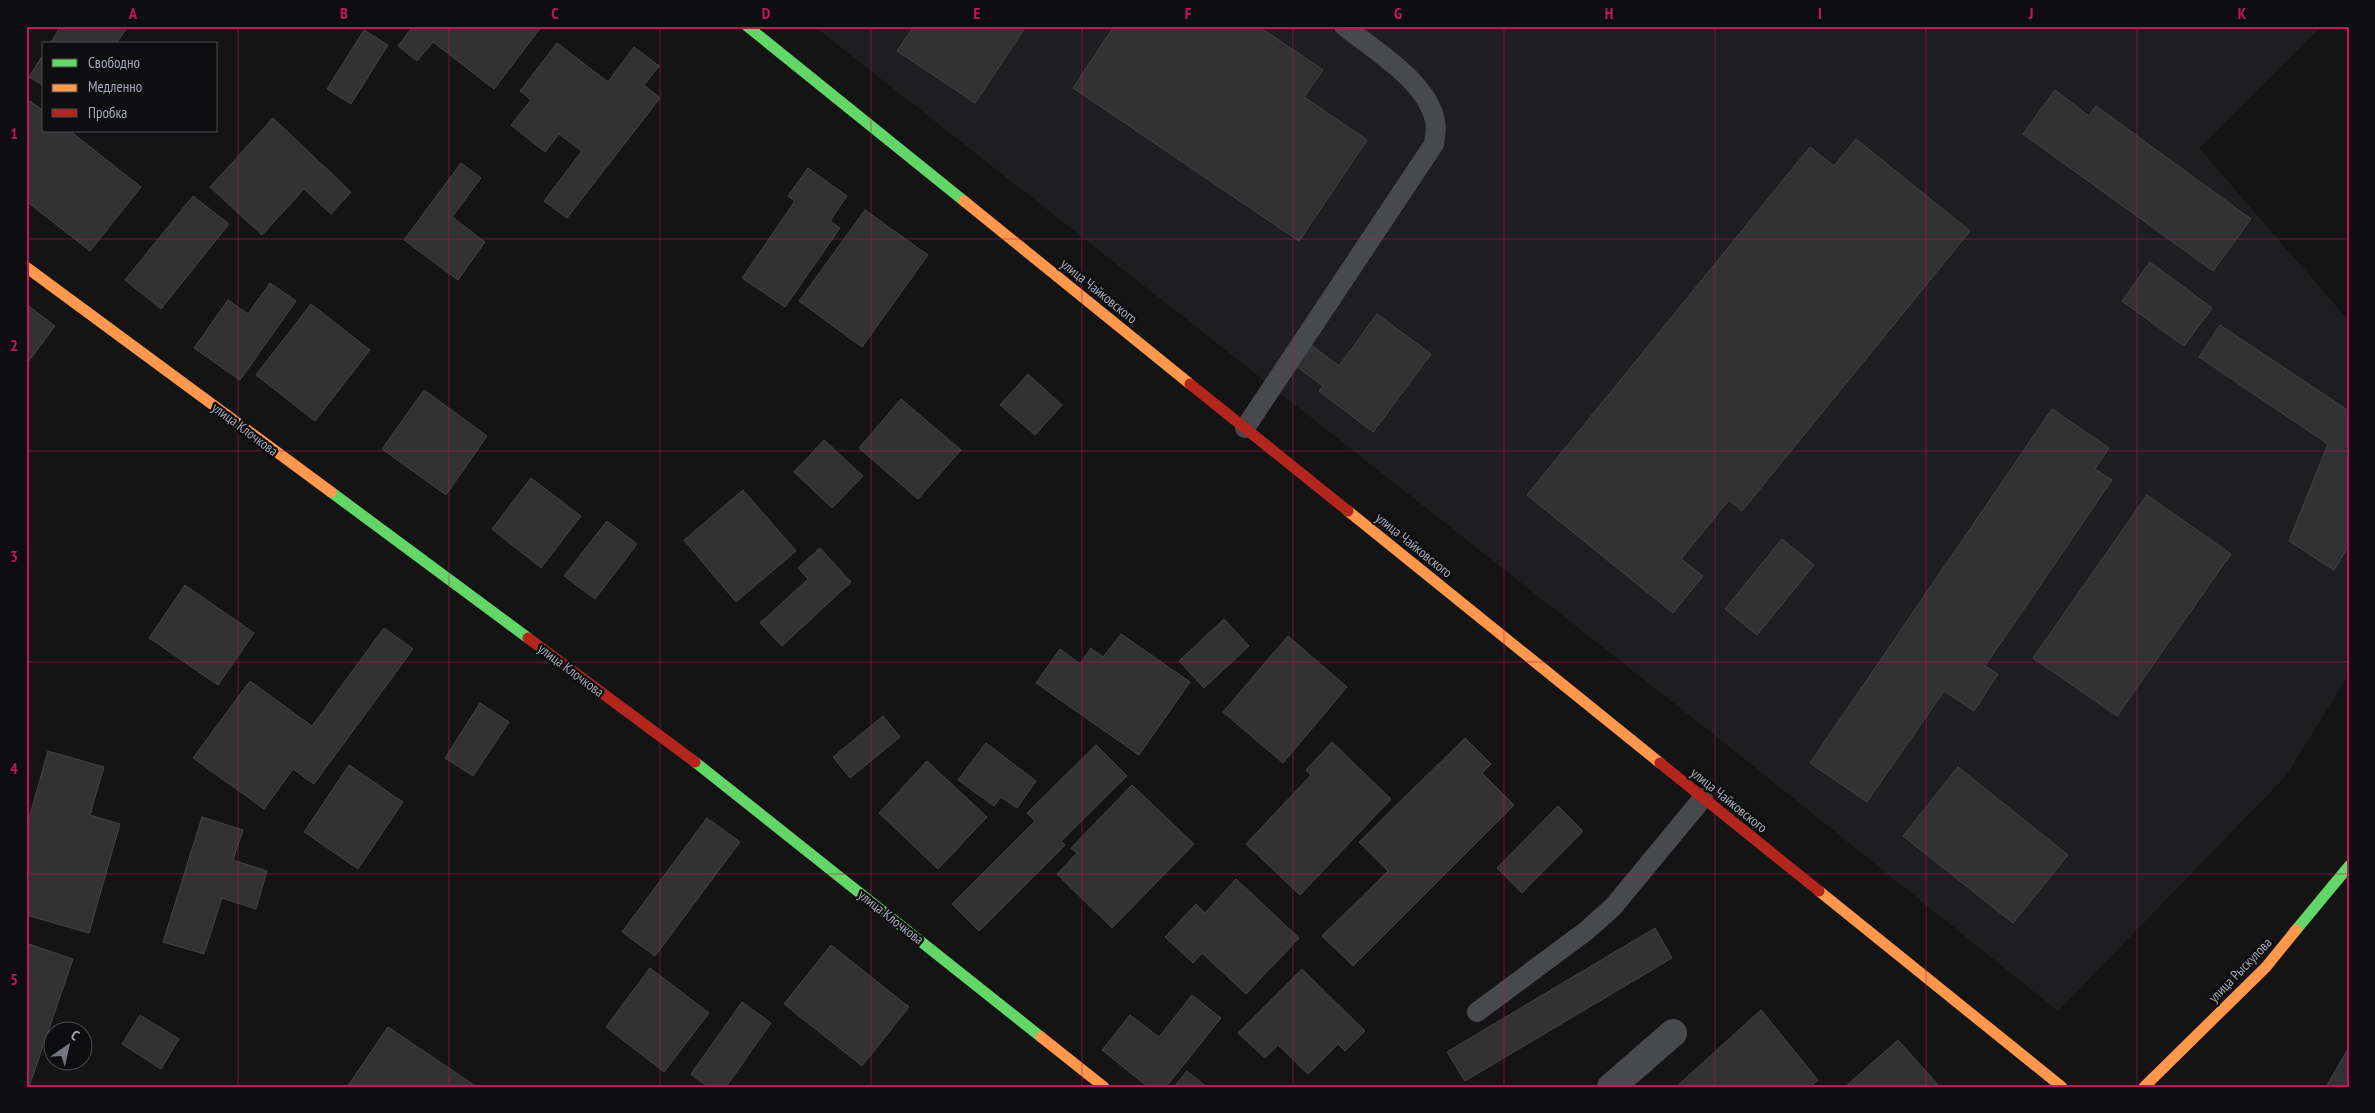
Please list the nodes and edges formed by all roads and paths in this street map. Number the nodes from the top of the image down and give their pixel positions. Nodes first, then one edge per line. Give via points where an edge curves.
1 (747, 26) edge
2 (1344, 26) edge
3 (26, 267) edge
4 (1245, 428) junction
5 (1703, 798) junction
6 (2349, 866) edge
7 (1477, 1012) dead end
8 (1672, 1033) dead end
9 (1104, 1087) edge
10 (1611, 1087) edge
11 (2062, 1087) edge
12 (2144, 1087) edge

1 - 4 street, улица Чайковского
2 - 4 lane via 1414,82 1429,103 1436,123 1434,144
3 - 9 street, улица Клочкова via 702,767
4 - 5 street, улица Чайковского
5 - 7 lane via 1613,907
5 - 11 street, улица Чайковского
6 - 12 street, улица Рыскулова via 2266,968
8 - 10 street

